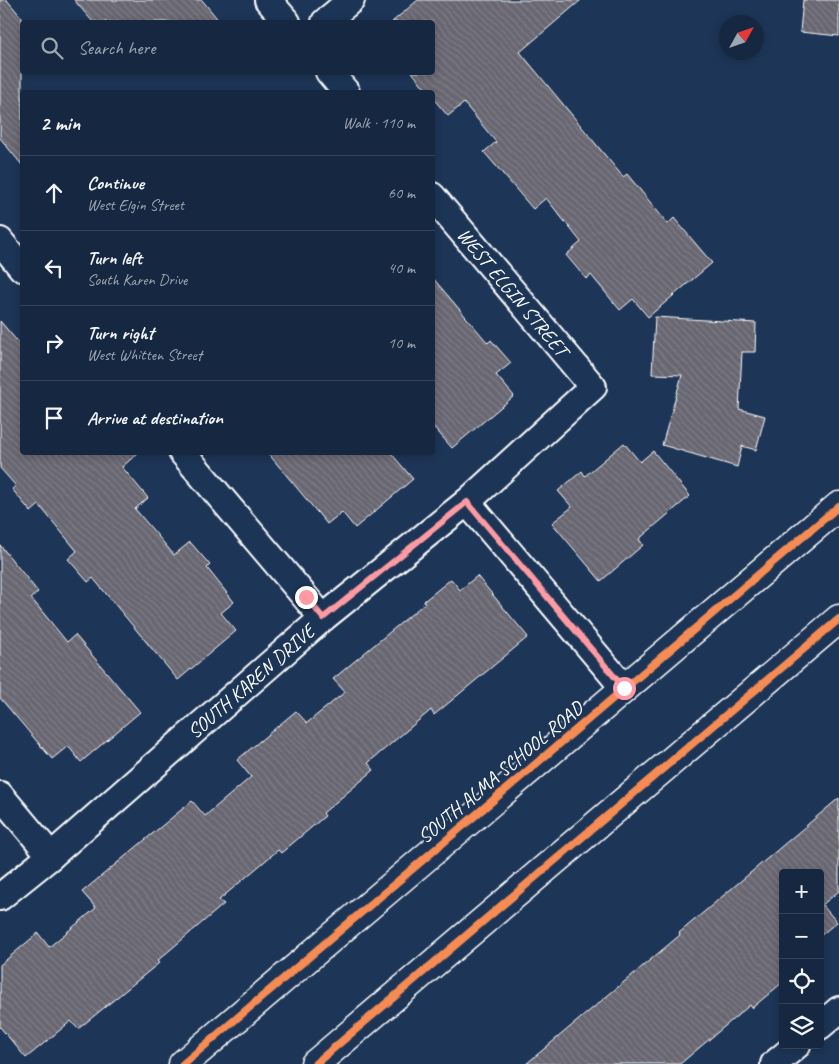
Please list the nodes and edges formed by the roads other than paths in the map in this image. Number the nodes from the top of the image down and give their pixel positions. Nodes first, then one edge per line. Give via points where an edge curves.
1 (268, 0) edge
2 (351, 0) edge
3 (285, 20) edge
4 (328, 20) edge
5 (332, 75) edge
6 (344, 90) edge
7 (435, 200) edge
8 (0, 242) edge
9 (20, 266) edge
10 (593, 387) joint
11 (185, 455) edge
12 (467, 502) junction
13 (839, 506) edge
14 (323, 618) junction
15 (839, 619) edge
16 (624, 688) junction
17 (0, 795) edge
18 (51, 856) junction
19 (0, 897) edge
20 (839, 1010) edge
21 (824, 1023) edge
22 (183, 1064) edge
23 (315, 1064) edge

1 - 3 street
2 - 4 street
5 - 6 street
7 - 10 street, WEST ELGIN STREET
8 - 9 street
10 - 12 street, SOUTH KAREN DRIVE
11 - 14 street
12 - 14 street, SOUTH KAREN DRIVE
12 - 16 street
13 - 16 main road, SOUTH ALMA SCHOOL ROAD
14 - 18 street, SOUTH KAREN DRIVE
15 - 23 main road
16 - 22 main road, SOUTH ALMA SCHOOL ROAD
17 - 18 street
18 - 19 street, SOUTH KAREN DRIVE
20 - 21 street

